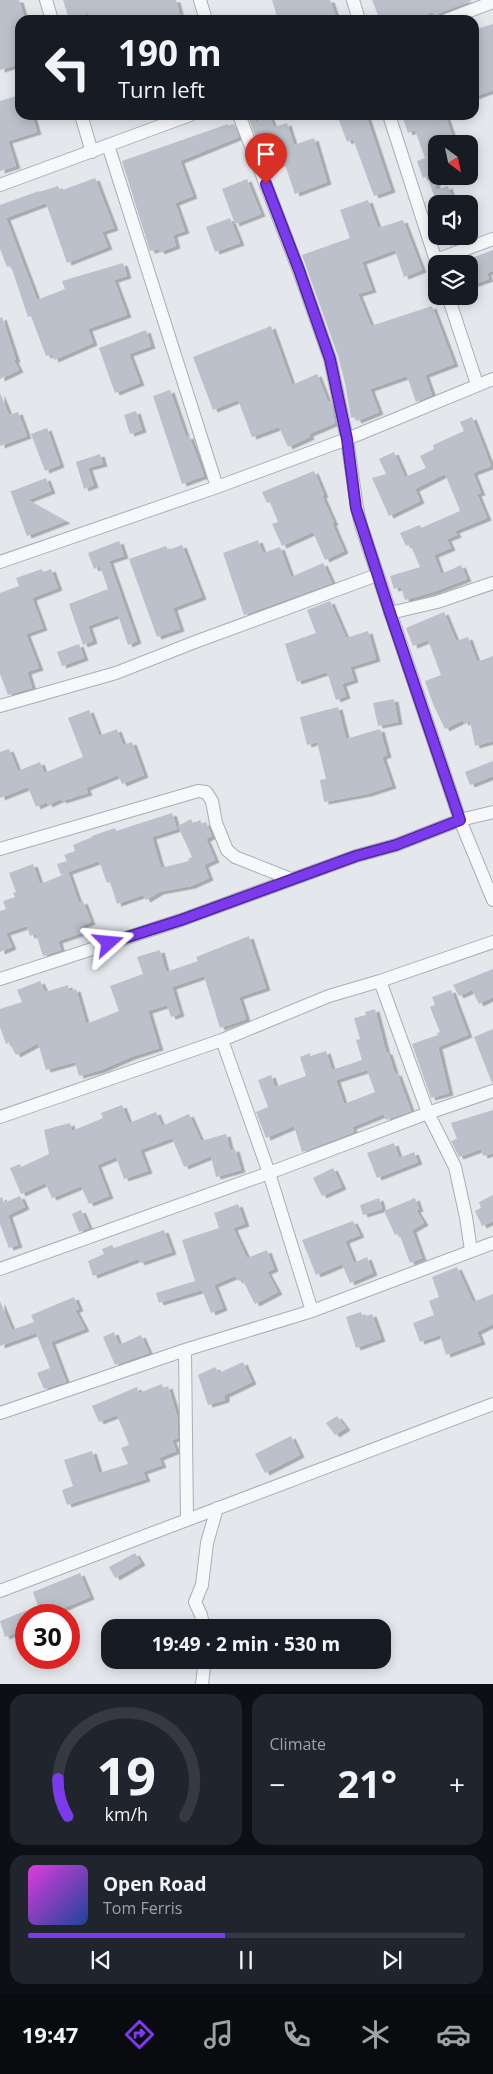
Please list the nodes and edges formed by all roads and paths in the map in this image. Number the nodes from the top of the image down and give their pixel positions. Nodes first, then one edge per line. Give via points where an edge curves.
1 (46, 0) edge
2 (200, 0) edge
3 (353, 0) edge
4 (493, 2) edge
5 (50, 15) edge
6 (204, 15) edge
7 (357, 15) edge
8 (459, 15) edge
9 (82, 120) edge
10 (176, 120) edge
11 (241, 120) edge
12 (391, 120) edge
13 (108, 145) junction
14 (92, 152) junction
15 (0, 185) edge
16 (493, 239) edge
17 (434, 255) edge
18 (453, 255) edge
19 (451, 305) edge
20 (493, 379) edge
21 (477, 384) junction
22 (347, 439) junction
23 (217, 487) junction
24 (0, 562) edge
25 (378, 576) junction
26 (493, 582) edge
27 (390, 613) junction
28 (0, 706) edge
29 (493, 812) edge
30 (460, 820) junction
31 (0, 849) edge
32 (291, 879) junction
33 (493, 900) edge
34 (493, 942) edge
35 (0, 979) edge
36 (380, 981) junction
37 (222, 1040) junction
38 (493, 1091) edge
39 (428, 1113) junction
40 (0, 1117) edge
41 (269, 1173) junction
42 (493, 1242) edge
43 (471, 1251) junction
44 (0, 1269) edge
45 (312, 1311) junction
46 (185, 1350) junction
47 (493, 1404) edge
48 (0, 1413) edge
49 (218, 1508) junction
50 (187, 1520) junction
51 (0, 1591) edge
52 (202, 1619) edge
53 (204, 1669) edge
54 (202, 1684) edge

1 - 5 street
2 - 6 street
3 - 7 street
4 - 8 street
9 - 14 street
10 - 13 street
11 - 22 street via 330,359
12 - 17 street
13 - 14 street
13 - 23 street
14 - 15 street
16 - 18 street
19 - 21 street
20 - 21 street
21 - 22 street
22 - 23 street
22 - 25 street via 356,508
23 - 24 street
25 - 27 street
25 - 28 street via 116,673
26 - 27 street via 437,602
27 - 30 street
29 - 30 street
30 - 32 street via 396,845
30 - 33 street
31 - 32 street via 198,791 206,792 212,801 216,823 227,850 234,857
32 - 35 street via 181,920
34 - 36 street
36 - 37 street via 329,996
36 - 39 street
37 - 40 street
37 - 41 street
38 - 39 street
39 - 41 street
39 - 43 street via 455,1167
41 - 44 street
41 - 45 street
42 - 43 street
43 - 45 street
45 - 46 street
46 - 48 street
46 - 50 street
47 - 49 street
49 - 50 street
49 - 52 street via 208,1543 202,1585 194,1602
50 - 51 street
53 - 54 street

